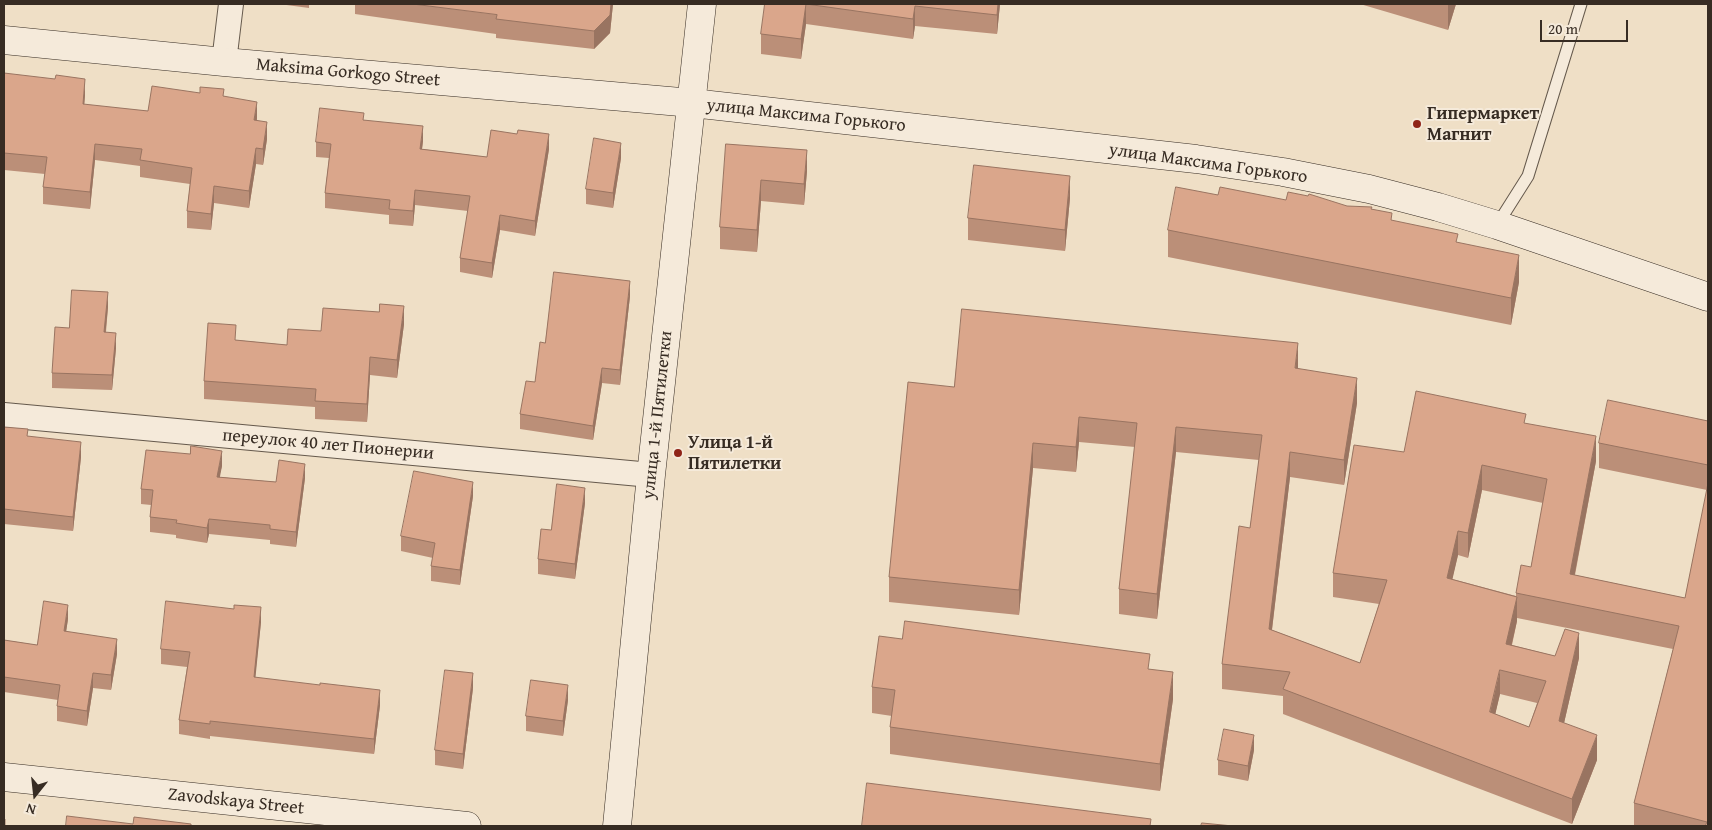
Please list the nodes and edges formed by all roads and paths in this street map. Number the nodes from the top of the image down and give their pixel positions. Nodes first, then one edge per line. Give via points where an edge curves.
1 (231, 4) edge
2 (702, 4) edge
3 (1581, 4) edge
4 (4, 40) edge
5 (224, 62) junction
6 (692, 103) junction
7 (1496, 225) junction
8 (1708, 296) edge
9 (4, 415) edge
10 (651, 475) junction
11 (4, 777) edge
12 (467, 826) edge
13 (617, 826) edge

1 - 5 street
2 - 6 main road, улица 1-й Пятилетки
3 - 7 lane via 1528,176
4 - 5 main road, Maksima Gorkogo Street
5 - 6 main road, Maksima Gorkogo Street
6 - 7 main road, улица Максима Горького via 1196,159 1283,172 1369,189
6 - 10 main road, улица 1-й Пятилетки
7 - 8 main road, улица Максима Горького
9 - 10 street, переулок 40 лет Пионерии
10 - 13 main road, улица 1-й Пятилетки
11 - 12 main road, Zavodskaya Street

